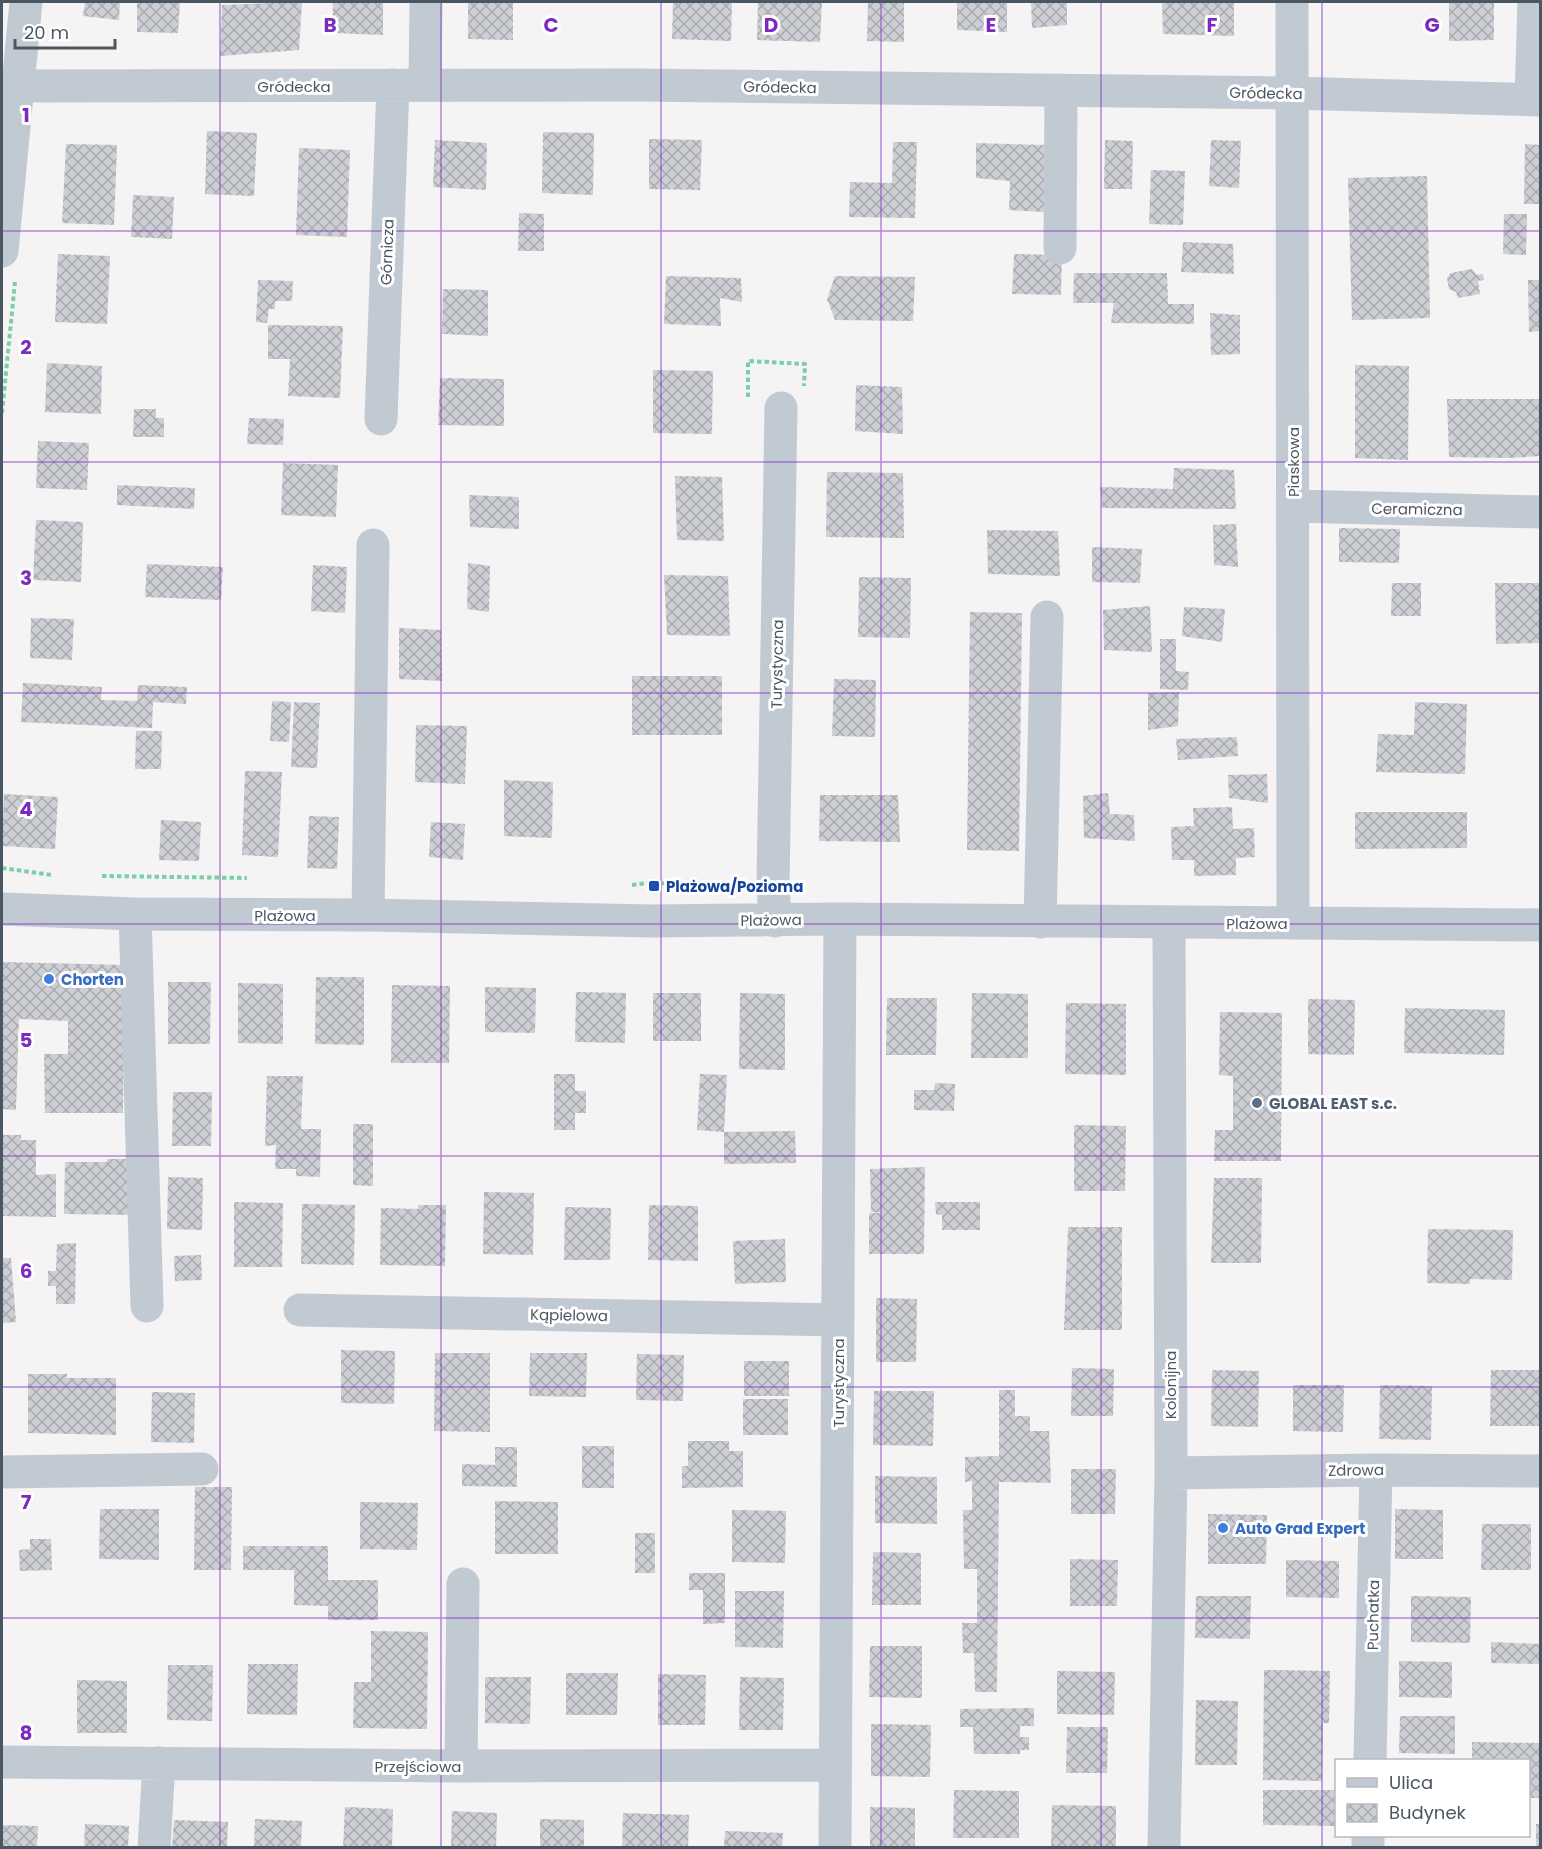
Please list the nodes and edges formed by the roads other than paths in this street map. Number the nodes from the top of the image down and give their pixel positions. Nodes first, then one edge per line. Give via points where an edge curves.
1 (26, 2) edge
2 (426, 2) edge
3 (1292, 2) edge
4 (1534, 2) edge
5 (393, 85) junction
6 (425, 85) junction
7 (18, 86) junction
8 (1061, 90) junction
9 (1291, 93) junction
10 (1536, 100) edge
11 (1060, 248) dead end
12 (2, 251) edge
13 (781, 408) dead end
14 (381, 419) dead end
15 (1294, 506) junction
16 (1540, 512) edge
17 (373, 545) dead end
18 (1047, 617) dead end
19 (2, 909) edge
20 (135, 914) junction
21 (368, 915) junction
22 (840, 919) junction
23 (775, 921) junction
24 (1040, 922) junction
25 (1169, 923) junction
26 (1293, 923) junction
27 (1540, 925) edge
28 (147, 1306) dead end
29 (300, 1310) dead end
30 (838, 1320) junction
31 (202, 1469) dead end
32 (1376, 1470) junction
33 (1540, 1471) edge
34 (2, 1472) edge
35 (1171, 1473) junction
36 (463, 1584) dead end
37 (1370, 1759) edge
38 (2, 1762) edge
39 (159, 1763) junction
40 (835, 1765) junction
41 (461, 1766) junction
42 (154, 1848) edge
43 (835, 1848) edge
44 (1164, 1848) edge

1 - 7 street
2 - 6 street
3 - 9 street, Piaskowa
4 - 10 street
5 - 6 street, Gródecka
5 - 7 street, Gródecka
5 - 14 street, Górnicza
6 - 8 street, Gródecka
7 - 12 street
8 - 9 street, Gródecka
8 - 11 street
9 - 10 street, Gródecka
9 - 15 street, Piaskowa
13 - 23 street, Turystyczna
15 - 16 street, Ceramiczna
15 - 26 street, Piaskowa
17 - 21 street
18 - 24 street
19 - 20 street, Plażowa
20 - 21 street, Plażowa
20 - 28 street
21 - 23 street, Plażowa
22 - 23 street, Plażowa
22 - 24 street, Plażowa
22 - 30 street, Turystyczna
24 - 25 street, Plażowa
25 - 26 street, Plażowa
25 - 35 street, Kolonijna
26 - 27 street, Plażowa
29 - 30 street, Kąpielowa
30 - 40 street, Turystyczna
31 - 34 street
32 - 33 street, Zdrowa
32 - 35 street, Zdrowa
32 - 37 street, Puchatka
35 - 44 street, Kolonijna
36 - 41 street
38 - 39 street, Przejściowa
39 - 41 street, Przejściowa
39 - 42 street
40 - 41 street, Przejściowa
40 - 43 street, Turystyczna

